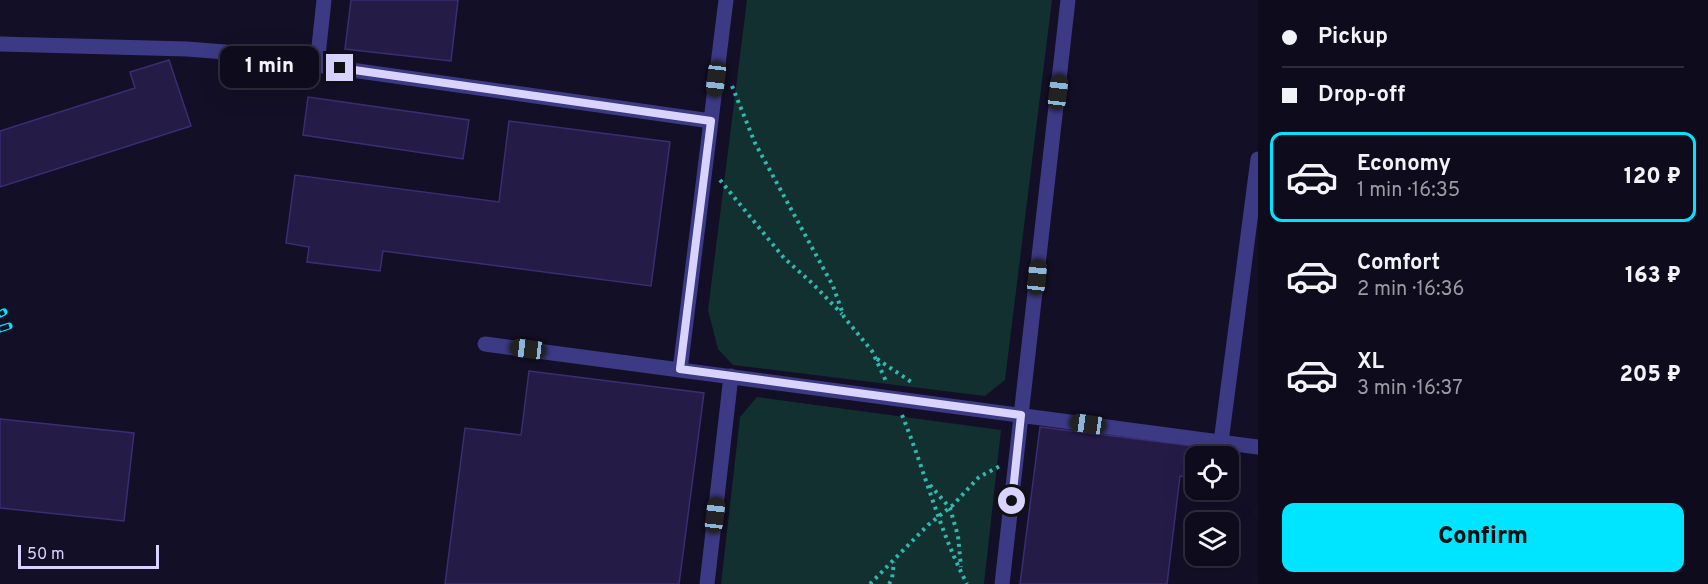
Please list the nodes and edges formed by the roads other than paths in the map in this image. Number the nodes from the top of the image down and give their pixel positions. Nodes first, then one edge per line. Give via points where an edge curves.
1 (324, 0) edge
2 (726, 0) edge
3 (1068, 0) edge
4 (0, 44) edge
5 (317, 65) junction
6 (711, 121) junction
7 (1258, 159) edge
8 (484, 344) dead end
9 (680, 369) junction
10 (731, 376) junction
11 (1021, 415) junction
12 (1221, 442) junction
13 (1258, 447) edge
14 (707, 584) edge
15 (1002, 584) edge

1 - 5 lane
2 - 6 lane
3 - 11 lane
4 - 5 lane via 187,49
5 - 6 lane
6 - 9 lane
7 - 12 lane
8 - 9 lane
9 - 10 lane
10 - 11 lane
10 - 14 lane
11 - 12 lane
11 - 15 lane
12 - 13 lane

